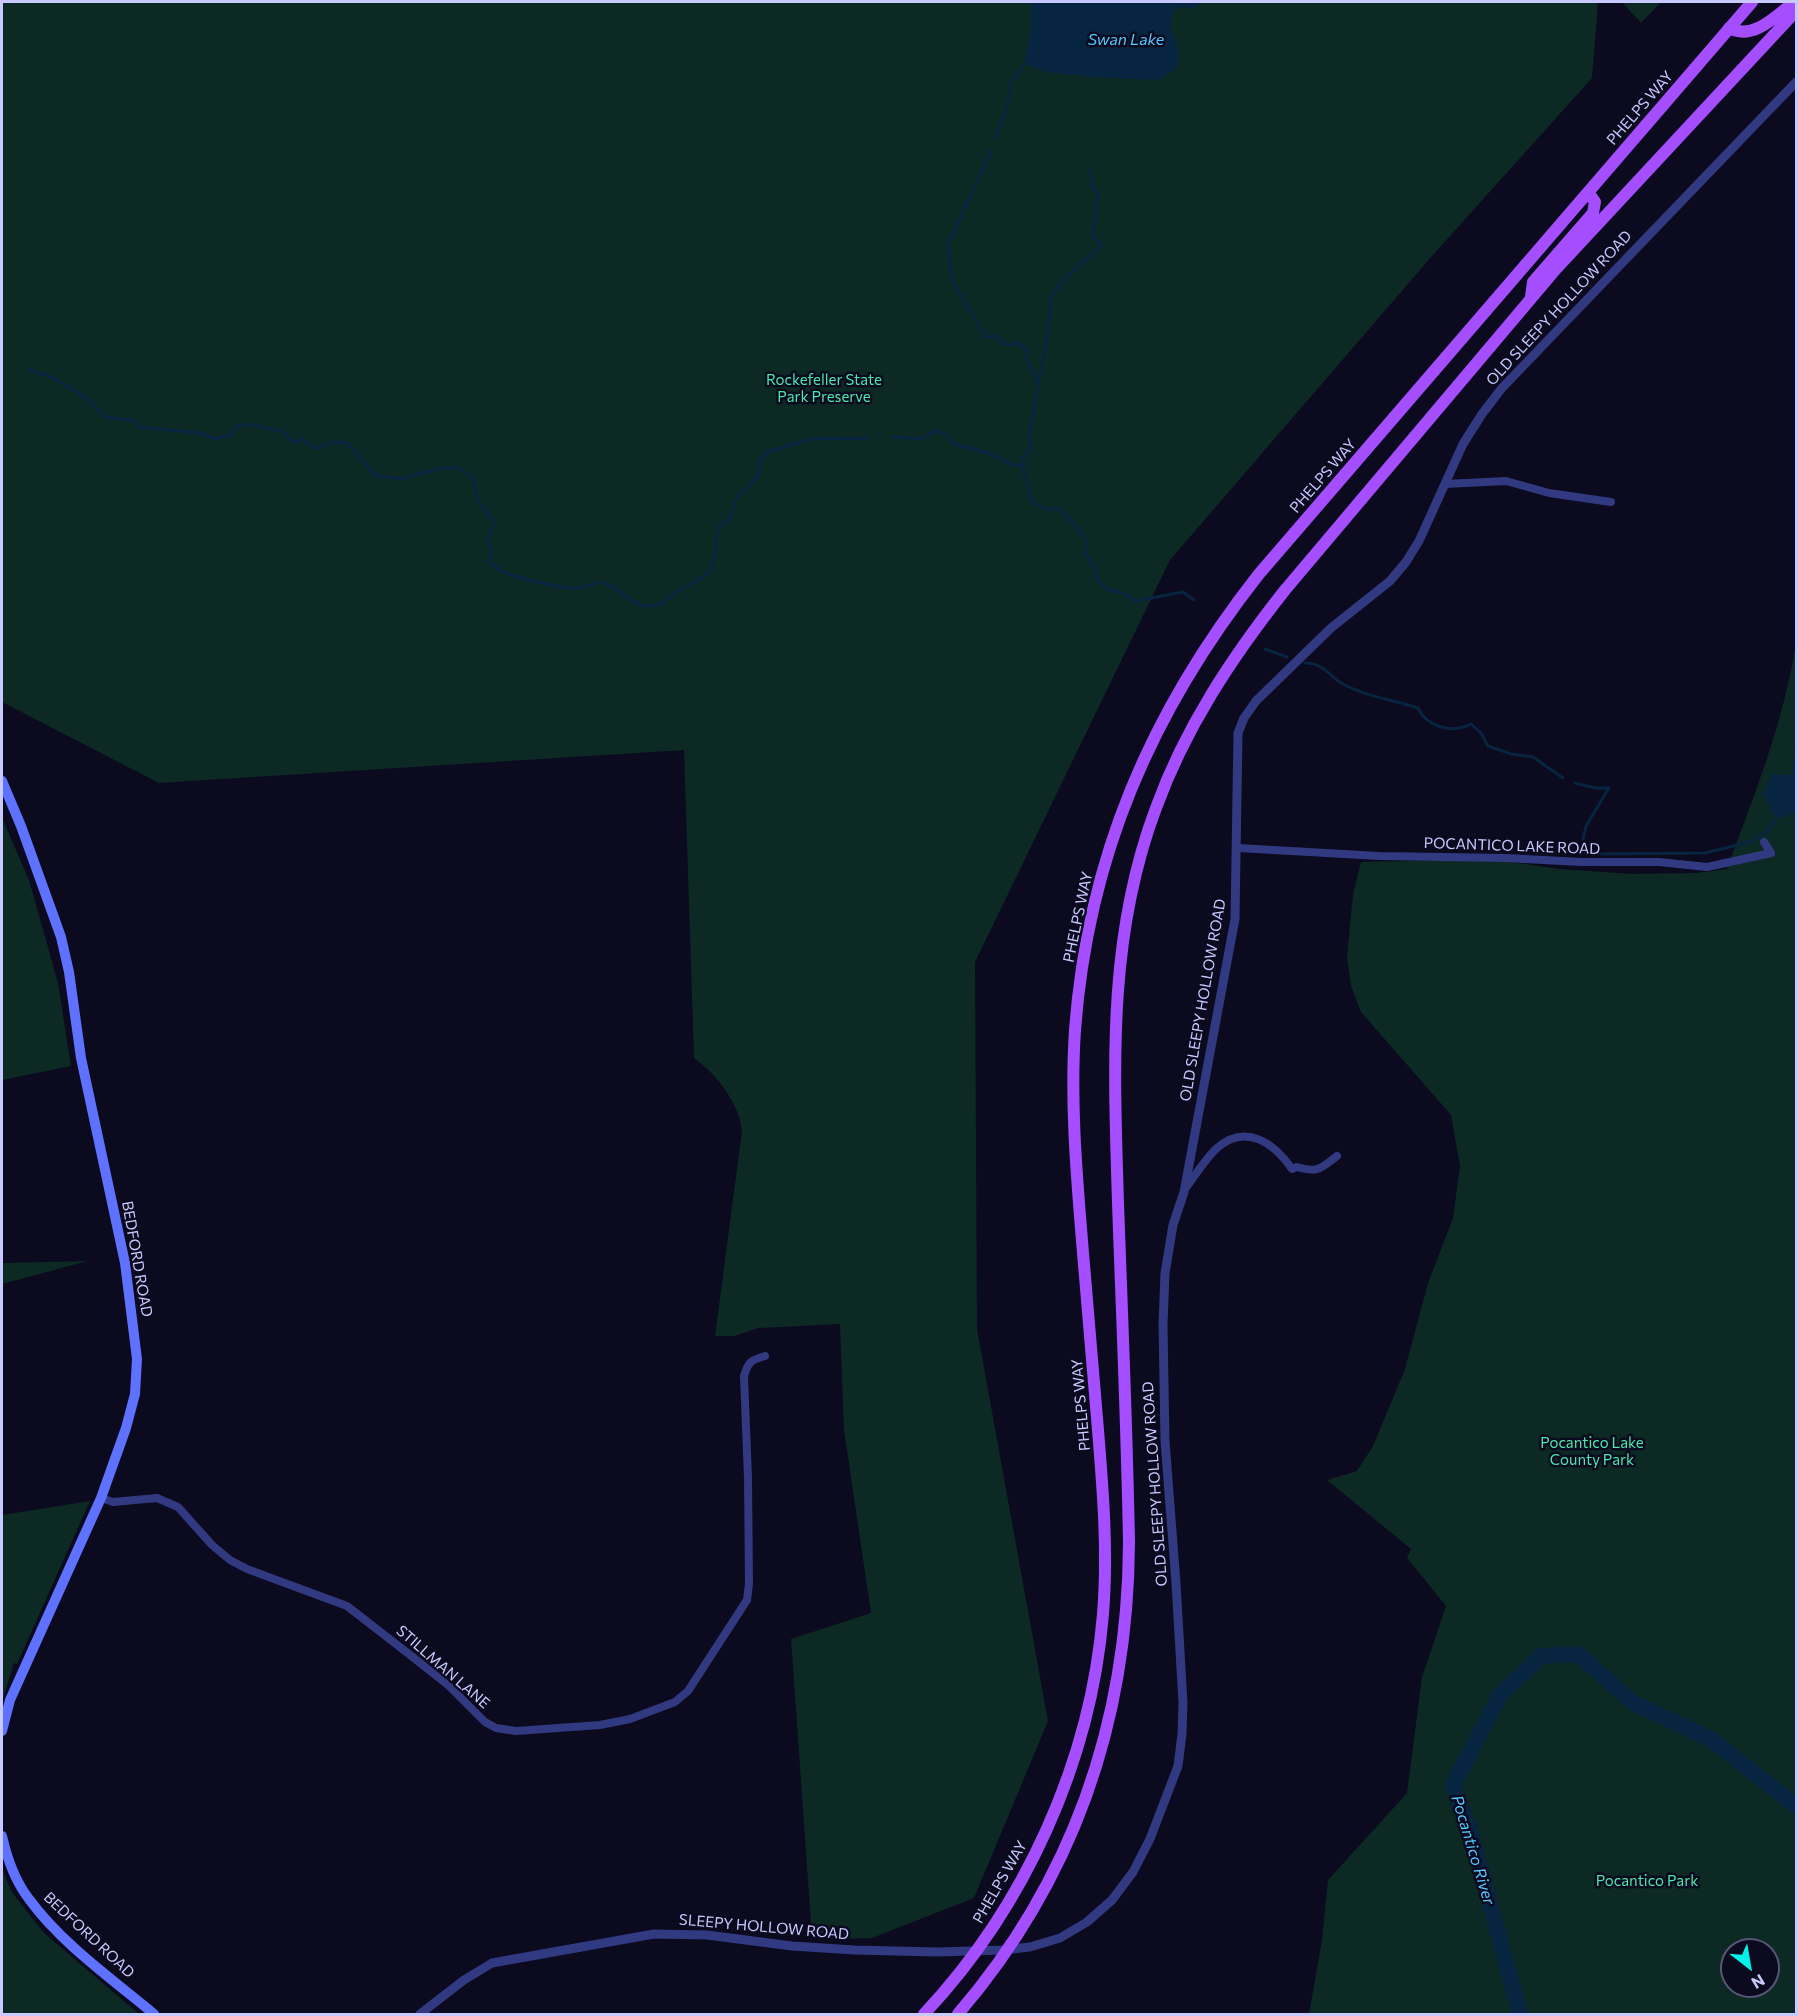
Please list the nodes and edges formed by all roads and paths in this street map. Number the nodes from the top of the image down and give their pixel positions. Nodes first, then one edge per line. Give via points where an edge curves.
1 (1752, 2) edge
2 (1794, 2) edge
3 (1797, 11) edge
4 (1729, 28) junction
5 (1797, 82) edge
6 (1588, 192) junction
7 (1532, 297) junction
8 (1445, 484) junction
9 (1611, 502) dead end
10 (2, 781) edge
11 (1764, 842) dead end
12 (1238, 848) junction
13 (1337, 1156) dead end
14 (1184, 1192) junction
15 (765, 1356) dead end
16 (101, 1498) junction
17 (2, 1731) edge
18 (2, 1836) edge
19 (1017, 1949) joint
20 (154, 2014) edge
21 (420, 2014) edge
22 (924, 2014) edge
23 (958, 2014) edge

1 - 4 main road, PHELPS WAY
2 - 4 main road via 1748,33
3 - 7 main road
4 - 6 main road, PHELPS WAY
5 - 8 street, OLD SLEEPY HOLLOW ROAD via 1502,388 1463,444
6 - 7 main road via 1595,202 1593,213 1533,282
6 - 22 main road, PHELPS WAY via 1238,601 1171,703 1117,824 1086,946 1077,1004 1073,1076 1076,1165 1103,1495 1103,1617 1096,1666 1065,1784 1035,1854 966,1965
7 - 23 main road via 1244,644 1185,739 1147,834 1123,932 1114,1033 1129,1543 1124,1645 1110,1720 1087,1793 1057,1865 1022,1929
8 - 9 street via 1506,481 1549,493
8 - 12 street, OLD SLEEPY HOLLOW ROAD via 1419,541 1390,581 1300,656 1244,718 1237,750
10 - 16 main road, BEDFORD ROAD via 61,937 81,1058 125,1263 137,1359 135,1394
11 - 12 street, POCANTICO LAKE ROAD via 1771,853 1707,867 1659,862 1379,856
12 - 14 street, OLD SLEEPY HOLLOW ROAD via 1235,920
13 - 14 street via 1316,1171 1292,1168 1258,1137 1237,1137 1217,1148
14 - 19 street, OLD SLEEPY HOLLOW ROAD via 1166,1264 1163,1325 1165,1441 1183,1702 1178,1766 1141,1857 1112,1899 1088,1922 1060,1938
15 - 16 street, STILLMAN LANE via 747,1364 744,1376 747,1600 688,1691 675,1702 630,1719 600,1725 496,1728 347,1606 230,1560 178,1507 157,1498 113,1503
16 - 17 main road, BEDFORD ROAD via 14,1689
18 - 20 main road, BEDFORD ROAD via 19,1882 47,1921
19 - 21 street, SLEEPY HOLLOW ROAD via 854,1950 707,1935 654,1934 492,1963

